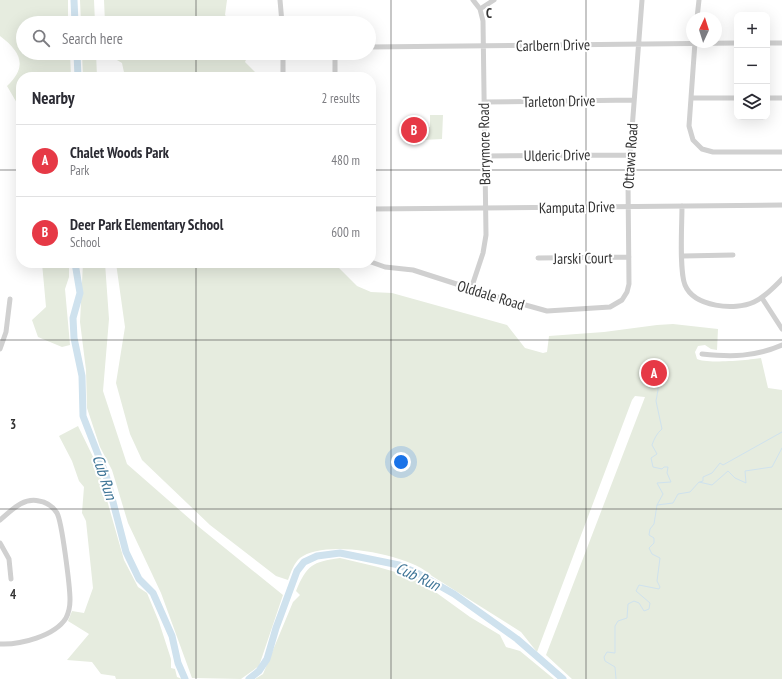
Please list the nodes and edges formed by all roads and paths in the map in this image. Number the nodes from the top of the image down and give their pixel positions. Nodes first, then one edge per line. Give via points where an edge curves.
1 (280, 0) edge
2 (473, 0) edge
3 (494, 0) edge
4 (642, 0) edge
5 (699, 0) edge
6 (480, 10) junction
7 (698, 12) edge
8 (281, 16) edge
9 (782, 42) edge
10 (686, 43) edge
11 (722, 43) edge
12 (734, 43) edge
13 (770, 43) edge
14 (639, 44) junction
15 (483, 46) junction
16 (376, 47) edge
17 (695, 48) edge
18 (283, 60) edge
19 (335, 60) edge
20 (283, 72) edge
21 (335, 72) edge
22 (691, 98) junction
23 (734, 98) edge
24 (770, 98) edge
25 (782, 98) edge
26 (634, 100) junction
27 (484, 102) junction
28 (782, 152) edge
29 (630, 154) junction
30 (485, 156) junction
31 (782, 205) edge
32 (628, 206) junction
33 (682, 206) junction
34 (485, 208) junction
35 (376, 210) edge
36 (733, 255) dead end
37 (683, 256) junction
38 (628, 257) junction
39 (538, 258) dead end
40 (376, 264) edge
41 (782, 279) edge
42 (471, 289) junction
43 (762, 298) junction
44 (10, 299) dead end
45 (614, 306) joint
46 (782, 329) edge
47 (782, 345) edge
48 (0, 349) edge
49 (702, 354) dead end
50 (0, 520) edge
51 (0, 543) edge
52 (11, 579) dead end
53 (0, 644) edge

1 - 8 street
2 - 6 street, Barrymore Road
3 - 6 street
4 - 14 street, Ottawa Road
5 - 7 street
6 - 15 street, Barrymore Road via 483,21
9 - 13 street
10 - 14 street, Carlbern Drive
11 - 12 street, Carlbern Drive
14 - 15 street, Carlbern Drive
14 - 26 street, Ottawa Road
15 - 16 street, Carlbern Drive
15 - 27 street, Barrymore Road
17 - 22 street
18 - 20 street
19 - 21 street
22 - 23 street
22 - 28 street via 689,131 693,140 702,149 713,152
24 - 25 street
26 - 27 street, Tarleton Drive
26 - 29 street, Ottawa Road
27 - 30 street, Barrymore Road
29 - 30 street, Ulderic Drive
29 - 32 street, Ottawa Road
30 - 34 street, Barrymore Road
31 - 33 street, Kamputa Drive
32 - 33 street, Kamputa Drive
32 - 34 street, Kamputa Drive
32 - 38 street, Ottawa Road
33 - 37 street
34 - 35 street, Kamputa Drive
34 - 42 street, Barrymore Road via 484,246
36 - 37 street
37 - 43 street via 684,283 690,293 699,300 736,306
38 - 39 street, Jarski Court
38 - 45 street, Ottawa Road via 627,292
40 - 42 street, Olddale Road via 413,270
41 - 43 street
42 - 45 street, Olddale Road via 547,311
43 - 46 street
44 - 48 street via 6,332
47 - 49 street via 749,356
50 - 53 street via 26,501 41,501 54,509 60,522 70,599 67,614 55,630 10,644
51 - 52 street via 9,559

